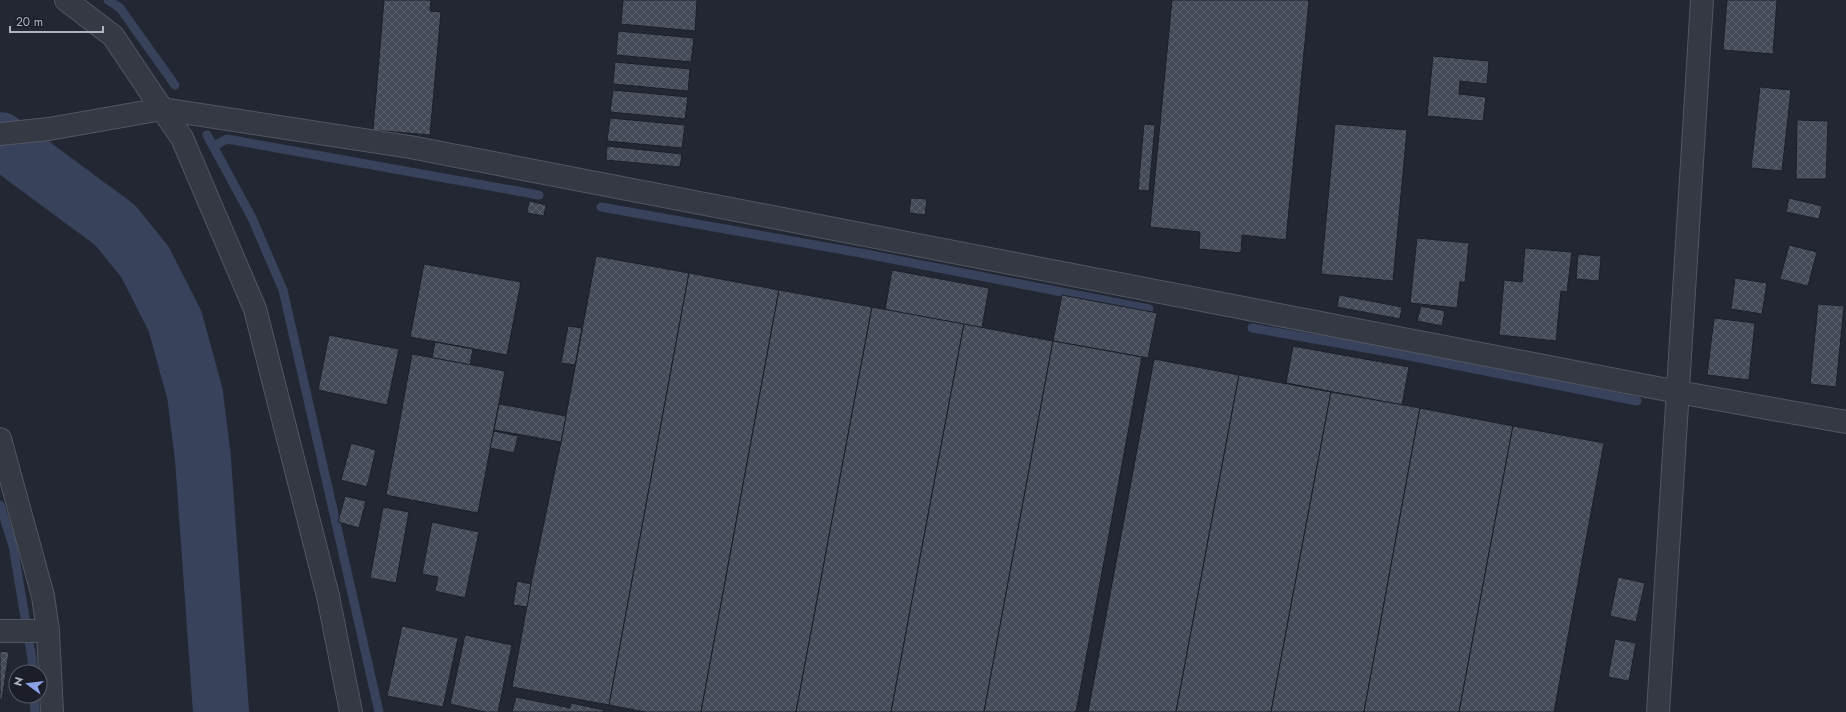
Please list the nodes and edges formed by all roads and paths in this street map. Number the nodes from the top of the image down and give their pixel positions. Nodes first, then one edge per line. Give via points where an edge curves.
1 (66, 0) edge
2 (1702, 0) edge
3 (162, 109) junction
4 (0, 134) edge
5 (1678, 392) junction
6 (1846, 422) edge
7 (0, 439) edge
8 (5, 476) edge
9 (25, 631) edge
10 (52, 712) edge
11 (351, 712) edge
12 (1658, 712) edge

1 - 3 street via 113,36
2 - 5 street
3 - 4 street via 49,129
3 - 5 street via 410,147
3 - 11 street via 182,138 255,309 328,596
5 - 6 street
5 - 12 street
7 - 8 street
8 - 9 street via 43,596
9 - 10 street

